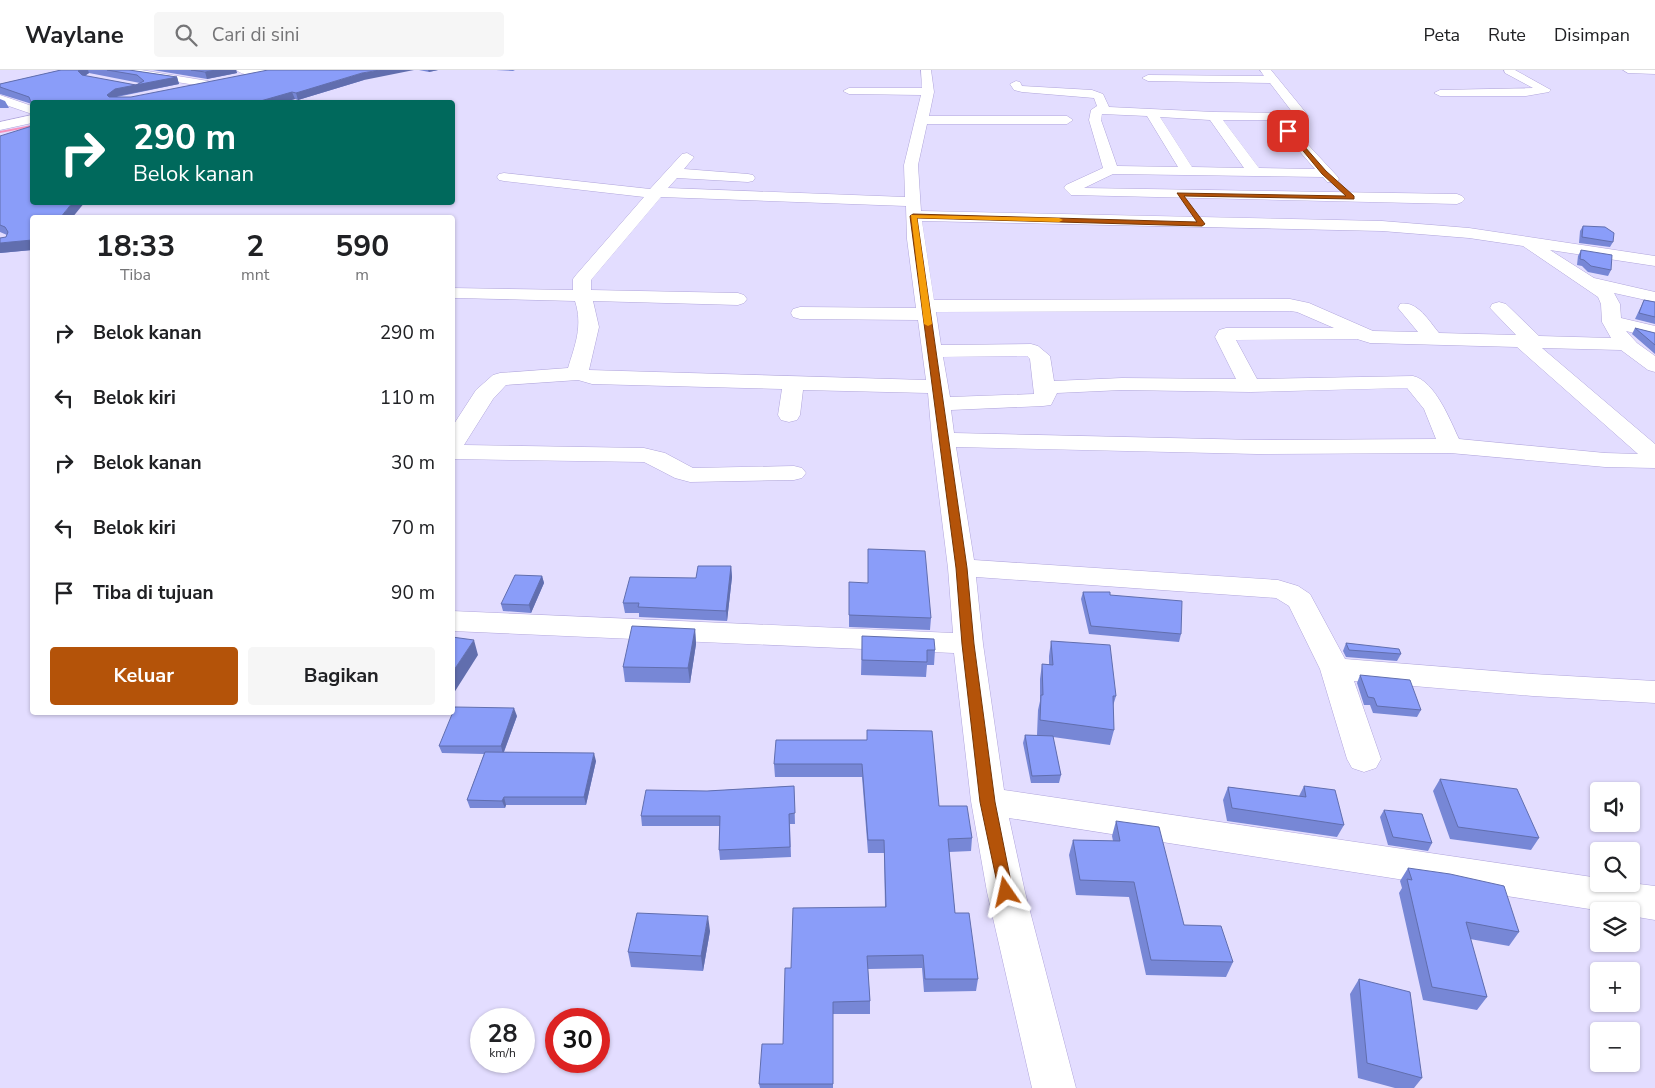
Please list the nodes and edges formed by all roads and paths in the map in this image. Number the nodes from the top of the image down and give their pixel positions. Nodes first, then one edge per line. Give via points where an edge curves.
1 (120, 70) edge
2 (1510, 70) edge
3 (1628, 70) edge
4 (1655, 71) edge
5 (267, 73) edge
6 (238, 74) edge
7 (1270, 75) edge
8 (1148, 78) dead end
9 (927, 81) edge
10 (1016, 84) dead end
11 (176, 91) edge
12 (849, 91) dead end
13 (1440, 93) dead end
14 (0, 99) edge
15 (30, 109) edge
16 (1104, 109) junction
17 (1151, 112) junction
18 (1214, 116) junction
19 (1276, 117) junction
20 (30, 120) edge
21 (922, 120) junction
22 (1067, 120) dead end
23 (0, 126) edge
24 (687, 157) dead end
25 (1111, 170) junction
26 (1187, 170) junction
27 (1254, 171) junction
28 (672, 173) junction
29 (1324, 173) junction
30 (504, 176) dead end
31 (759, 178) dead end
32 (654, 193) junction
33 (1179, 194) junction
34 (1352, 198) junction
35 (1457, 199) dead end
36 (913, 209) junction
37 (1202, 224) junction
38 (1382, 226) junction
39 (1523, 240) junction
40 (1655, 261) edge
41 (1587, 282) junction
42 (456, 294) dead end
43 (581, 296) junction
44 (1655, 297) edge
45 (738, 299) dead end
46 (1042, 305) junction
47 (1407, 308) dead end
48 (1499, 308) dead end
49 (926, 310) junction
50 (800, 313) dead end
51 (1612, 322) junction
52 (1051, 323) dead end
53 (1655, 332) edge
54 (1361, 334) junction
55 (1434, 340) junction
56 (1529, 342) junction
57 (1625, 344) junction
58 (932, 351) junction
59 (1655, 366) edge
60 (579, 374) junction
61 (793, 384) junction
62 (1250, 386) junction
63 (1045, 390) junction
64 (938, 396) junction
65 (789, 415) dead end
66 (943, 440) junction
67 (455, 441) edge
68 (1450, 446) junction
69 (455, 452) edge
70 (1655, 456) edge
71 (1655, 460) edge
72 (794, 473) dead end
73 (962, 568) junction
74 (455, 621) edge
75 (968, 644) junction
76 (1335, 669) junction
77 (1655, 692) edge
78 (1364, 759) dead end
79 (988, 802) junction
80 (1655, 903) edge
81 (1054, 1088) edge

1 - 11 street via 213,83
2 - 13 street via 1546,90
3 - 4 street
5 - 6 street
7 - 8 street
7 - 19 street via 1304,116
9 - 12 street
9 - 21 street
10 - 16 street via 1022,89 1092,93 1099,96
14 - 15 street
16 - 17 street
16 - 25 street via 1098,110 1095,120
17 - 18 street
17 - 26 street
18 - 19 street
18 - 27 street
19 - 29 street
20 - 23 street
21 - 22 street
21 - 36 street via 911,165
24 - 28 street
25 - 26 street
25 - 33 street via 1071,188 1076,192
26 - 27 street
27 - 29 street
28 - 31 street
28 - 32 street
29 - 34 street
30 - 32 street
32 - 36 street
32 - 43 street via 585,274
33 - 34 street
33 - 37 street
34 - 35 street
34 - 38 street
36 - 37 street
36 - 49 street
37 - 38 street
38 - 39 street via 1469,232
39 - 40 street
39 - 41 street
41 - 44 street
41 - 51 street via 1608,297
42 - 43 street
43 - 45 street
43 - 60 street via 589,326
46 - 49 street
46 - 52 street
46 - 54 street via 1296,306
47 - 55 street
48 - 56 street
49 - 50 street
49 - 58 street
51 - 53 street
51 - 57 street
54 - 55 street
54 - 62 street via 1226,334
55 - 56 street
56 - 57 street
56 - 70 street
57 - 59 street
58 - 63 street via 1031,350 1040,356
58 - 64 street
60 - 61 street via 592,378
60 - 67 street via 500,379 484,395
61 - 64 street
61 - 65 street
62 - 63 street via 1122,384
62 - 68 street via 1413,382 1434,408
63 - 64 street via 1043,400
64 - 66 street
66 - 68 street via 1266,447
66 - 73 street
68 - 71 street via 1606,460
69 - 72 street via 644,455 663,459 690,475
73 - 75 street
73 - 76 street via 1278,589 1298,597
74 - 75 street
75 - 79 street
76 - 77 street
76 - 78 street
79 - 80 street
79 - 81 street via 1006,892

